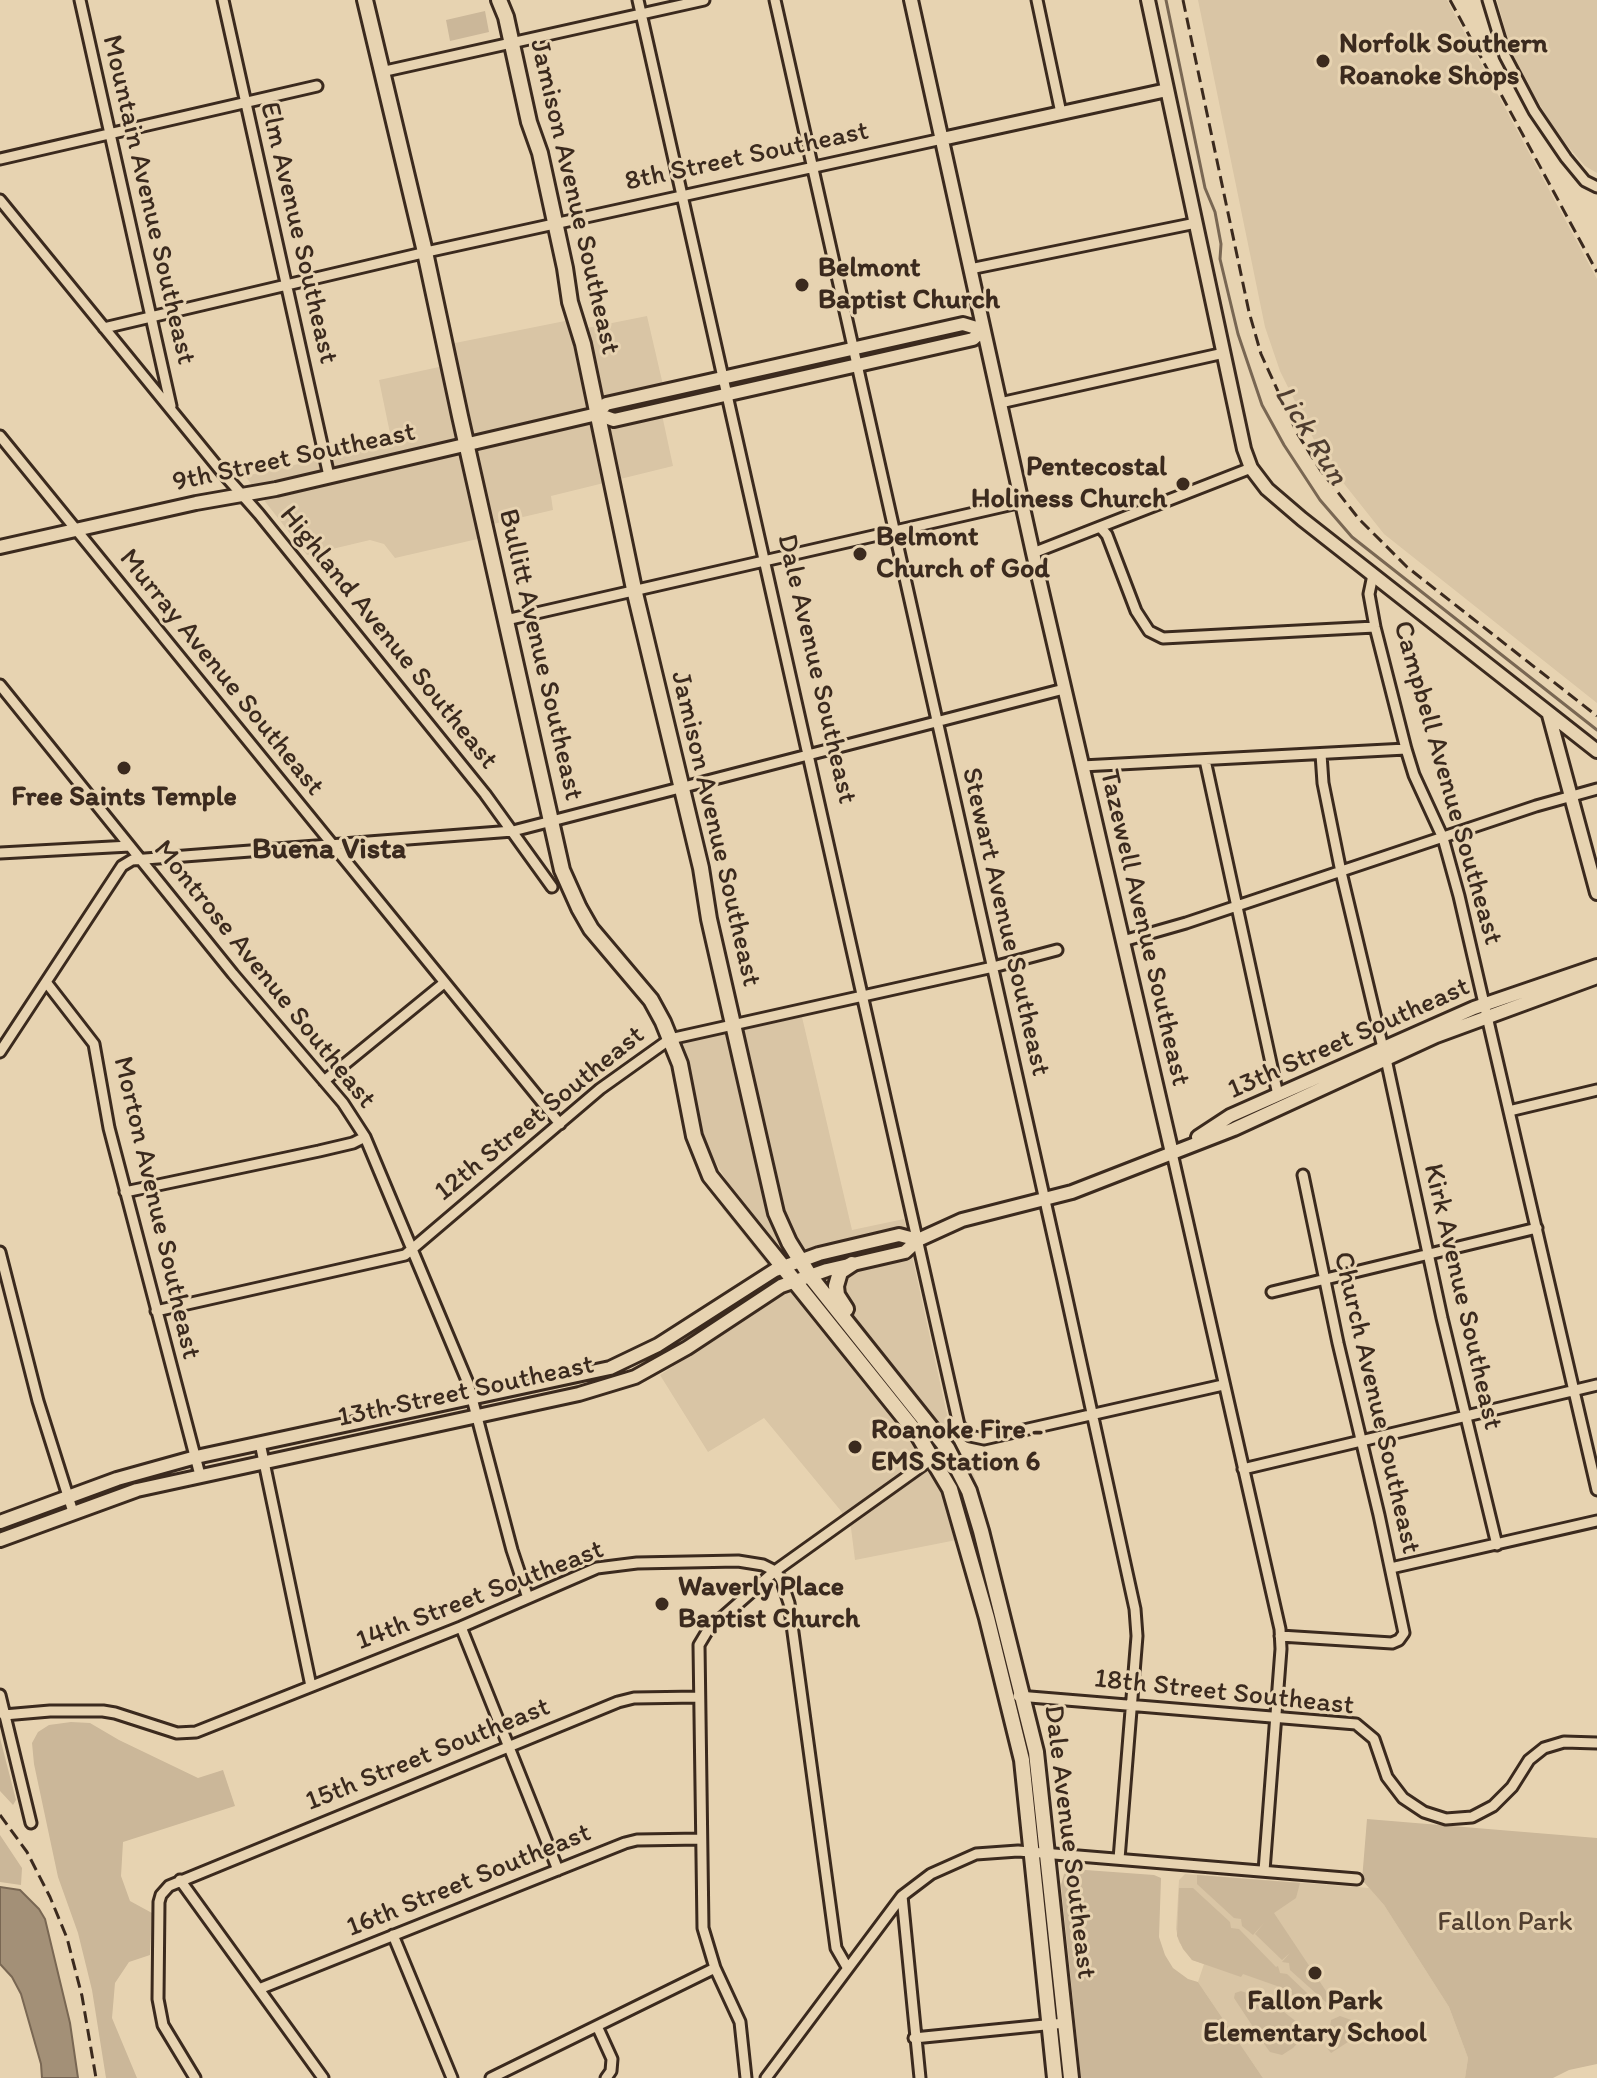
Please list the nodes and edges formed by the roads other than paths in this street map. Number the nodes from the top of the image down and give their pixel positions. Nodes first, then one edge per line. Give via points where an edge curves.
1 (80, 0) edge
2 (223, 0) edge
3 (365, 0) edge
4 (499, 0) edge
5 (638, 0) edge
6 (704, 0) edge
7 (775, 0) edge
8 (911, 0) edge
9 (1037, 0) edge
10 (1148, 0) edge
11 (1488, 0) edge
12 (641, 13) junction
13 (511, 43) junction
14 (381, 72) junction
15 (317, 86) dead end
16 (1167, 90) junction
17 (245, 102) junction
18 (1061, 113) junction
19 (110, 133) junction
20 (942, 139) junction
21 (0, 159) edge
22 (812, 167) junction
23 (1597, 187) edge
24 (683, 196) junction
25 (0, 200) edge
26 (1196, 223) junction
27 (555, 224) junction
28 (425, 252) junction
29 (970, 269) junction
30 (288, 284) junction
31 (151, 316) junction
32 (104, 328) junction
33 (983, 330) junction
34 (854, 349) junction
35 (1224, 353) junction
36 (857, 365) junction
37 (724, 377) junction
38 (727, 395) junction
39 (1000, 403) junction
40 (172, 411) junction
41 (597, 414) junction
42 (0, 436) edge
43 (466, 444) junction
44 (1251, 468) junction
45 (329, 476) junction
46 (241, 494) junction
47 (1022, 502) junction
48 (1101, 528) junction
49 (76, 530) junction
50 (895, 532) junction
51 (0, 547) edge
52 (1033, 553) junction
53 (765, 562) junction
54 (1373, 575) junction
55 (634, 589) junction
56 (506, 620) junction
57 (1375, 627) junction
58 (0, 685) edge
59 (1064, 689) junction
60 (1549, 715) junction
61 (937, 723) junction
62 (1406, 749) junction
63 (1597, 751) edge
64 (1321, 754) junction
65 (808, 757) junction
66 (1205, 760) junction
67 (1082, 766) junction
68 (683, 789) junction
69 (1597, 789) edge
70 (1572, 796) junction
71 (551, 822) junction
72 (513, 831) junction
73 (1443, 838) junction
74 (130, 846) junction
75 (334, 846) junction
76 (0, 853) edge
77 (141, 859) junction
78 (1341, 872) junction
79 (552, 887) dead end
80 (1597, 893) edge
81 (1238, 906) junction
82 (1123, 941) junction
83 (1057, 950) dead end
84 (1597, 966) edge
85 (993, 967) junction
86 (1597, 977) edge
87 (46, 982) junction
88 (444, 983) junction
89 (863, 996) junction
90 (1486, 1010) junction
91 (733, 1025) junction
92 (670, 1039) junction
93 (0, 1052) edge
94 (1384, 1053) junction
95 (324, 1081) junction
96 (1597, 1090) edge
97 (1278, 1095) junction
98 (1509, 1111) junction
99 (560, 1124) junction
100 (365, 1137) junction
101 (1172, 1153) junction
102 (1303, 1175) dead end
103 (125, 1192) junction
104 (1045, 1200) junction
105 (1537, 1228) junction
106 (918, 1240) junction
107 (413, 1249) junction
108 (0, 1252) edge
109 (1429, 1254) junction
110 (800, 1261) junction
111 (852, 1264) junction
112 (782, 1268) junction
113 (810, 1276) junction
114 (1325, 1278) junction
115 (794, 1282) junction
116 (1272, 1292) dead end
117 (156, 1311) junction
118 (864, 1344) junction
119 (1223, 1385) junction
120 (1597, 1385) edge
121 (1574, 1390) junction
122 (473, 1399) junction
123 (1093, 1415) junction
124 (477, 1416) junction
125 (1466, 1417) junction
126 (1361, 1441) junction
127 (260, 1443) junction
128 (947, 1448) junction
129 (196, 1457) junction
130 (933, 1458) junction
131 (264, 1461) junction
132 (1243, 1469) junction
133 (200, 1475) junction
134 (1597, 1490) edge
135 (67, 1496) junction
136 (73, 1512) junction
137 (1597, 1521) edge
138 (0, 1522) edge
139 (0, 1540) edge
140 (1497, 1545) junction
141 (1391, 1568) junction
142 (775, 1571) junction
143 (528, 1598) junction
144 (1003, 1615) joint
145 (461, 1627) junction
146 (1280, 1636) junction
147 (311, 1686) junction
148 (0, 1695) edge
149 (1007, 1695) junction
150 (1024, 1696) junction
151 (698, 1697) junction
152 (1132, 1704) junction
153 (4, 1715) junction
154 (1275, 1716) junction
155 (1597, 1743) edge
156 (508, 1746) junction
157 (31, 1823) dead end
158 (701, 1839) junction
159 (1040, 1852) junction
160 (1119, 1859) junction
161 (558, 1870) junction
162 (1264, 1871) junction
163 (1357, 1879) dead end
164 (180, 1880) junction
165 (902, 1896) junction
166 (393, 1935) junction
167 (847, 1967) junction
168 (715, 1968) junction
169 (259, 1989) junction
170 (1058, 2024) junction
171 (597, 2026) junction
172 (914, 2038) junction
173 (195, 2078) edge
174 (323, 2078) edge
175 (452, 2078) edge
176 (491, 2078) edge
177 (606, 2078) edge
178 (746, 2078) edge
179 (766, 2078) edge
180 (920, 2078) edge
181 (1055, 2078) edge
182 (1071, 2078) edge

1 - 19 street, Mountain Avenue Southeast
2 - 17 street, Elm Avenue Southeast
3 - 14 main road, Bullitt Avenue Southeast
4 - 13 main road, Jamison Avenue Southeast
5 - 12 street, Dale Avenue Southeast
6 - 12 street
7 - 22 street, Stewart Avenue Southeast
8 - 20 street, Tazewell Avenue Southeast
9 - 18 street
10 - 16 street
11 - 23 street via 1505,56 1534,111 1585,181
12 - 13 street
12 - 24 street, Dale Avenue Southeast
13 - 14 street
13 - 27 main road, Jamison Avenue Southeast
14 - 28 main road, Bullitt Avenue Southeast
15 - 17 street
16 - 18 street, 8th Street Southeast
16 - 26 street
17 - 19 street
17 - 30 street, Elm Avenue Southeast
18 - 20 street, 8th Street Southeast
19 - 21 street
19 - 31 street, Mountain Avenue Southeast
20 - 22 street, 8th Street Southeast
20 - 29 street, Tazewell Avenue Southeast
22 - 24 street, 8th Street Southeast
22 - 34 street, Stewart Avenue Southeast
24 - 27 street, 8th Street Southeast
24 - 37 street, Dale Avenue Southeast
25 - 32 street, Highland Avenue Southeast
26 - 29 street
26 - 35 street
27 - 28 street, 8th Street Southeast
27 - 41 main road, Jamison Avenue Southeast
28 - 30 street, 8th Street Southeast
28 - 43 main road, Bullitt Avenue Southeast
29 - 33 street, Tazewell Avenue Southeast
30 - 31 street, 8th Street Southeast
30 - 45 street, Elm Avenue Southeast
31 - 32 street, 8th Street Southeast
31 - 40 street, Mountain Avenue Southeast
32 - 40 street, Highland Avenue Southeast
33 - 34 street, 9th Street Southeast via 965,323
33 - 36 street, 9th Street Southeast via 973,339
33 - 39 street, Tazewell Avenue Southeast
34 - 36 street, Stewart Avenue Southeast
34 - 37 street, 9th Street Southeast
35 - 39 street
35 - 44 street
36 - 38 street, 9th Street Southeast
36 - 50 street, Stewart Avenue Southeast
37 - 38 street, Dale Avenue Southeast
37 - 41 street, 9th Street Southeast via 606,404
38 - 41 street, 9th Street Southeast via 614,420
38 - 53 street, Dale Avenue Southeast
39 - 47 street, Tazewell Avenue Southeast
40 - 46 street, Highland Avenue Southeast
41 - 43 street, 9th Street Southeast
41 - 55 main road, Jamison Avenue Southeast
42 - 49 street, Murray Avenue Southeast
43 - 45 street, 9th Street Southeast
43 - 56 main road, Bullitt Avenue Southeast
44 - 48 street
44 - 54 street via 1267,489
45 - 46 street, 9th Street Southeast
46 - 49 street, 9th Street Southeast
46 - 72 street, Highland Avenue Southeast
47 - 50 street
47 - 52 street, Tazewell Avenue Southeast
48 - 52 street
48 - 57 street via 1142,622 1163,638
49 - 51 street, 9th Street Southeast
49 - 75 street, Murray Avenue Southeast
50 - 53 street
50 - 61 street, Stewart Avenue Southeast
52 - 59 street, Tazewell Avenue Southeast
53 - 55 street
53 - 65 street, Dale Avenue Southeast
54 - 57 street, Campbell Avenue Southeast via 1369,594
54 - 60 street
55 - 56 street
55 - 68 main road, Jamison Avenue Southeast
56 - 71 main road, Bullitt Avenue Southeast
57 - 62 street, Campbell Avenue Southeast
58 - 74 street, Montrose Avenue Southeast
59 - 61 street
59 - 67 street, Tazewell Avenue Southeast
60 - 63 street
60 - 70 street
61 - 65 street
61 - 85 street, Stewart Avenue Southeast
62 - 64 street
62 - 73 street, Campbell Avenue Southeast
64 - 66 street
64 - 78 street, Kirk Avenue Southeast
65 - 68 street
65 - 89 street, Dale Avenue Southeast
66 - 67 street
66 - 81 street
67 - 82 street, Tazewell Avenue Southeast
68 - 71 street
68 - 91 main road, Jamison Avenue Southeast
69 - 70 street
70 - 73 street
70 - 80 street
71 - 72 street
71 - 92 main road, Bullitt Avenue Southeast via 562,870 579,908 651,1000
72 - 75 street
72 - 79 street, Highland Avenue Southeast
73 - 78 street
73 - 90 street, Campbell Avenue Southeast
74 - 76 street
74 - 77 street, Montrose Avenue Southeast
75 - 77 street
75 - 88 street, Murray Avenue Southeast
77 - 87 street via 122,866
77 - 95 street, Montrose Avenue Southeast
78 - 81 street
78 - 94 street, Kirk Avenue Southeast
81 - 82 street
81 - 97 street
82 - 101 street, Tazewell Avenue Southeast
83 - 85 street, 12th Street Southeast
84 - 90 street, 13th Street Southeast
85 - 89 street, 12th Street Southeast
85 - 104 street, Stewart Avenue Southeast
86 - 90 street, 13th Street Southeast
87 - 93 street
87 - 103 street, Morton Avenue Southeast via 94,1044
88 - 95 street
88 - 99 street, Murray Avenue Southeast
89 - 91 street, 12th Street Southeast
89 - 106 street, Dale Avenue Southeast
90 - 94 street, 13th Street Southeast
90 - 98 street, Campbell Avenue Southeast
91 - 92 street, 12th Street Southeast
91 - 110 main road, Jamison Avenue Southeast via 776,1213
92 - 99 street, 12th Street Southeast
92 - 112 main road, Bullitt Avenue Southeast via 694,1136 710,1176
94 - 97 street, 13th Street Southeast
94 - 101 street, 13th Street Southeast via 1234,1129
94 - 109 street, Kirk Avenue Southeast
95 - 100 street, Montrose Avenue Southeast
96 - 98 street
97 - 101 street, 13th Street Southeast via 1230,1116
98 - 105 street, Campbell Avenue Southeast
99 - 107 street, 12th Street Southeast
100 - 103 street
100 - 107 street, Montrose Avenue Southeast
101 - 104 street, 13th Street Southeast
101 - 119 street, Tazewell Avenue Southeast
102 - 114 street, Church Avenue Southeast
103 - 117 street, Morton Avenue Southeast
104 - 106 street, 13th Street Southeast via 962,1220
104 - 123 street, Stewart Avenue Southeast
105 - 109 street
105 - 121 street, Campbell Avenue Southeast
106 - 110 street, 13th Street Southeast via 899,1235
106 - 111 street, 13th Street Southeast via 905,1252
106 - 123 street, Dale Avenue Southeast via 963,1430 984,1439
107 - 117 street, 12th Street Southeast via 379,1263
107 - 122 street, Montrose Avenue Southeast
108 - 135 street
109 - 114 street
109 - 125 street, Kirk Avenue Southeast
110 - 112 street, 13th Street Southeast
110 - 113 main road, Jamison Avenue Southeast
111 - 113 street, 13th Street Southeast
111 - 118 main road via 840,1272 836,1289
112 - 115 main road
112 - 122 street, 13th Street Southeast via 637,1357
113 - 115 street, 13th Street Southeast
113 - 118 main road, Jamison Avenue Southeast
114 - 116 street
114 - 126 street, Church Avenue Southeast
115 - 124 street, 13th Street Southeast via 635,1377
115 - 130 main road
117 - 129 street, Morton Avenue Southeast
118 - 128 main road, Jamison Avenue Southeast
119 - 123 street
119 - 132 street, Tazewell Avenue Southeast
120 - 121 street
121 - 125 street
121 - 134 street, Campbell Avenue Southeast
122 - 124 street, Montrose Avenue Southeast
122 - 127 street, 13th Street Southeast
123 - 152 street, Stewart Avenue Southeast via 1135,1609
124 - 131 street, 13th Street Southeast
124 - 143 street, Montrose Avenue Southeast
125 - 126 street
125 - 140 street, Kirk Avenue Southeast
126 - 132 street
126 - 141 street, Church Avenue Southeast
127 - 129 street, 13th Street Southeast
127 - 131 street
128 - 130 street
128 - 144 main road, Jamison Avenue Southeast via 969,1491
129 - 133 street, Morton Avenue Southeast
129 - 135 street, 13th Street Southeast
130 - 142 street
130 - 149 main road, Dale Avenue Southeast via 959,1512
131 - 133 street, 13th Street Southeast
131 - 147 street
132 - 146 street, Tazewell Avenue Southeast
133 - 136 street, 13th Street Southeast
135 - 136 street
135 - 138 street, 13th Street Southeast
136 - 139 street, 13th Street Southeast
137 - 140 street
140 - 141 street
141 - 146 street, Church Avenue Southeast via 1404,1633 1399,1640
142 - 143 street, 14th Street Southeast via 738,1561 609,1566
142 - 151 street via 702,1637
142 - 167 street via 789,1603 836,1948
143 - 145 street, 14th Street Southeast
144 - 150 main road, Dale Avenue Southeast
145 - 147 street, 14th Street Southeast
145 - 156 street
146 - 154 street, Tazewell Avenue Southeast
147 - 153 street, 14th Street Southeast via 187,1734 103,1711
148 - 153 street
149 - 150 street, 18th Street Southeast
149 - 159 main road, Dale Avenue Southeast
150 - 152 street, 18th Street Southeast
150 - 159 main road, Dale Avenue Southeast via 1036,1752
151 - 156 street, 15th Street Southeast via 628,1699
151 - 158 street
152 - 154 street, 18th Street Southeast
152 - 160 street, Stewart Avenue Southeast
153 - 157 street
154 - 155 street, 18th Street Southeast via 1364,1728 1403,1798 1446,1819 1472,1817 1493,1806 1544,1748 1564,1742
154 - 162 street, Tazewell Avenue Southeast
156 - 161 street
156 - 164 street, 15th Street Southeast
158 - 161 street, 16th Street Southeast via 632,1841
158 - 168 street via 703,1928
159 - 160 street
159 - 165 street via 976,1854 931,1874
159 - 170 main road, Dale Avenue Southeast
160 - 162 street
161 - 166 street, 16th Street Southeast
162 - 163 street
164 - 169 street
164 - 173 street via 159,1902 158,1999 163,2025
165 - 167 street
165 - 172 street
166 - 169 street, 16th Street Southeast
166 - 175 street
167 - 179 street
168 - 171 street
168 - 178 street via 740,2022
169 - 174 street
170 - 172 street
170 - 181 main road, Dale Avenue Southeast
170 - 182 main road, Dale Avenue Southeast
171 - 176 street
171 - 177 street via 612,2059
172 - 180 street

